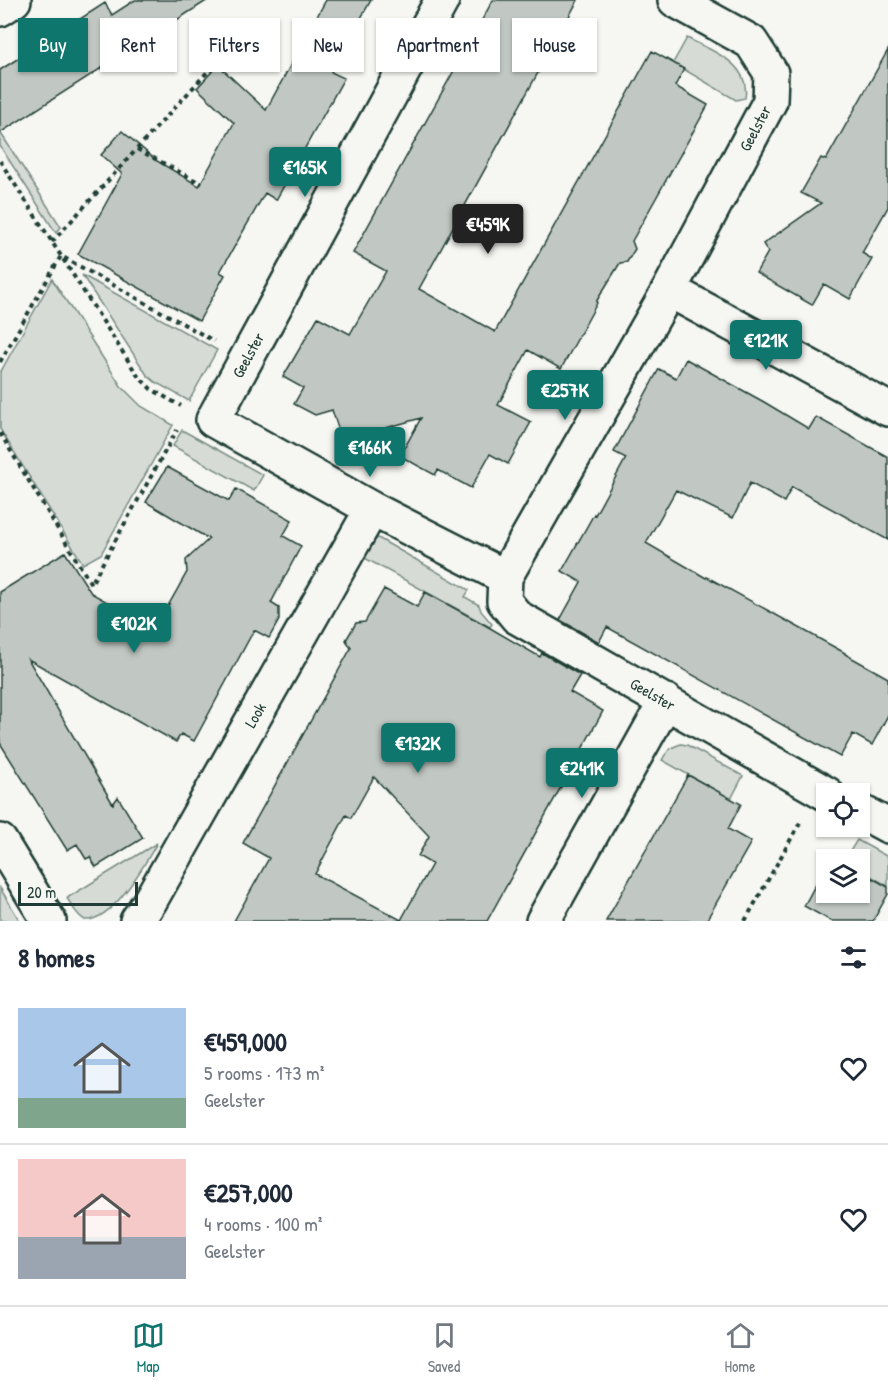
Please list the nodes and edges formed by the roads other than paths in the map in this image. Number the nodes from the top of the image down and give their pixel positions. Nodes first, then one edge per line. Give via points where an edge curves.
1 (14, 0) edge
2 (442, 0) edge
3 (675, 0) edge
4 (0, 9) edge
5 (669, 290) junction
6 (888, 409) edge
7 (372, 509) junction
8 (505, 577) junction
9 (666, 701) junction
10 (816, 787) edge
11 (870, 816) edge
12 (888, 826) edge
13 (0, 842) edge
14 (49, 921) edge
15 (137, 921) edge
16 (543, 921) edge

1 - 4 street
2 - 7 street, Geelster via 247,358 201,415
3 - 5 street, Geelster via 752,42 771,73 770,101
5 - 6 street
5 - 8 street, Geelster
7 - 8 street
7 - 15 street, Look
8 - 9 street, Geelster via 504,601 516,617
9 - 10 street, Geelster
9 - 16 street
11 - 12 street
13 - 14 street

